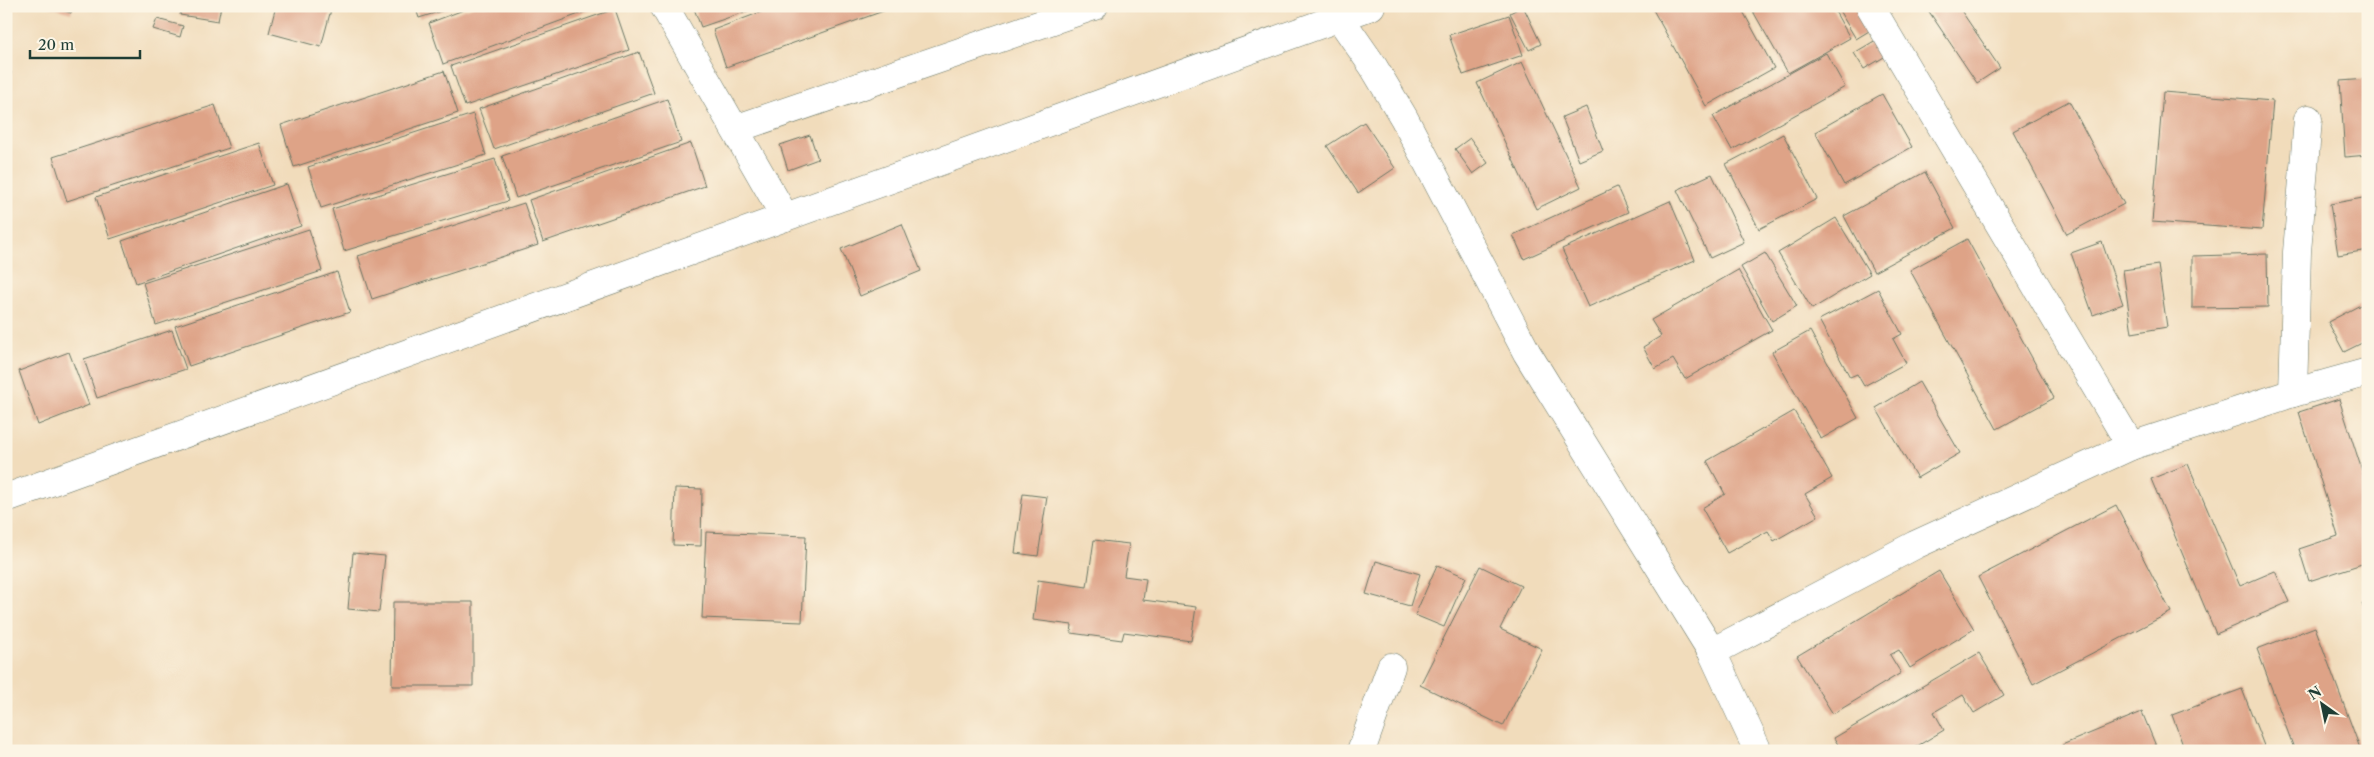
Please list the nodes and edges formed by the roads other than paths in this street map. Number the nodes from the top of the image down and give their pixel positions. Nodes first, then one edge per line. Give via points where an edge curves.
1 (664, 6) edge
2 (1094, 6) edge
3 (1371, 6) edge
4 (1870, 6) edge
5 (1339, 17) junction
6 (2308, 119) dead end
7 (734, 129) junction
8 (785, 217) junction
9 (2368, 372) edge
10 (2293, 393) junction
11 (2131, 446) junction
12 (6, 498) edge
13 (1712, 652) junction
14 (1391, 667) dead end
15 (1361, 751) edge
16 (1758, 751) edge

1 - 7 street
2 - 7 street
3 - 5 street
4 - 11 street
5 - 8 street
5 - 13 street via 1404,118 1527,353
6 - 10 street via 2297,252
7 - 8 street
8 - 12 street
9 - 10 street
10 - 11 street
11 - 13 street via 1915,546
13 - 16 street
14 - 15 street

